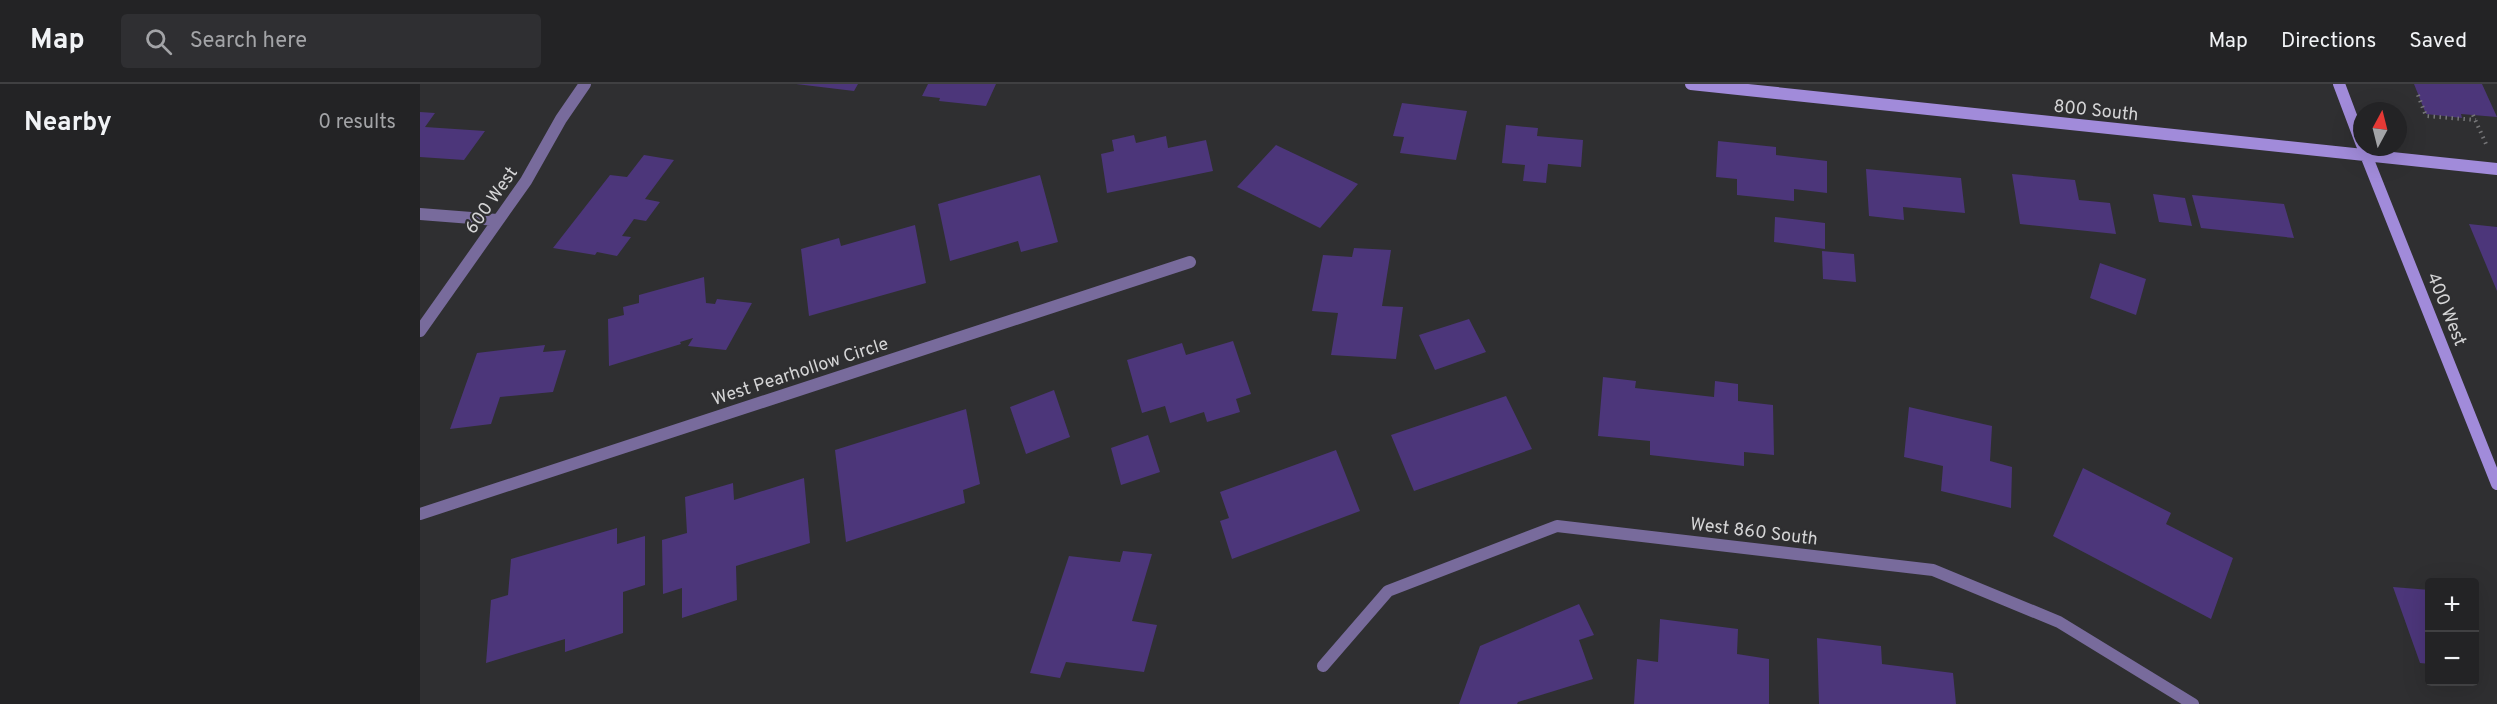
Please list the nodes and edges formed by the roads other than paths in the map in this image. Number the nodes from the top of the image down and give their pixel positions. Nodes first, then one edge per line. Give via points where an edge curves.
1 (585, 84) edge
2 (1691, 84) edge
3 (2339, 84) edge
4 (2353, 120) edge
5 (2353, 148) edge
6 (2407, 155) edge
7 (2367, 156) edge
8 (2497, 169) edge
9 (420, 214) edge
10 (497, 220) junction
11 (1190, 262) dead end
12 (420, 331) edge
13 (2491, 455) edge
14 (2497, 484) edge
15 (420, 514) edge
16 (1323, 666) dead end
17 (2193, 704) edge

1 - 10 street, 600 West via 526,181
2 - 5 street, 800 South
3 - 4 street, 400 West
6 - 8 street, 800 South
7 - 13 street, 400 West
9 - 10 street
10 - 12 street, 600 West
11 - 15 street, West Pearhollow Circle
13 - 14 street, 400 West
16 - 17 street, West 860 South via 1389,591 1557,526 1933,570 2059,622

